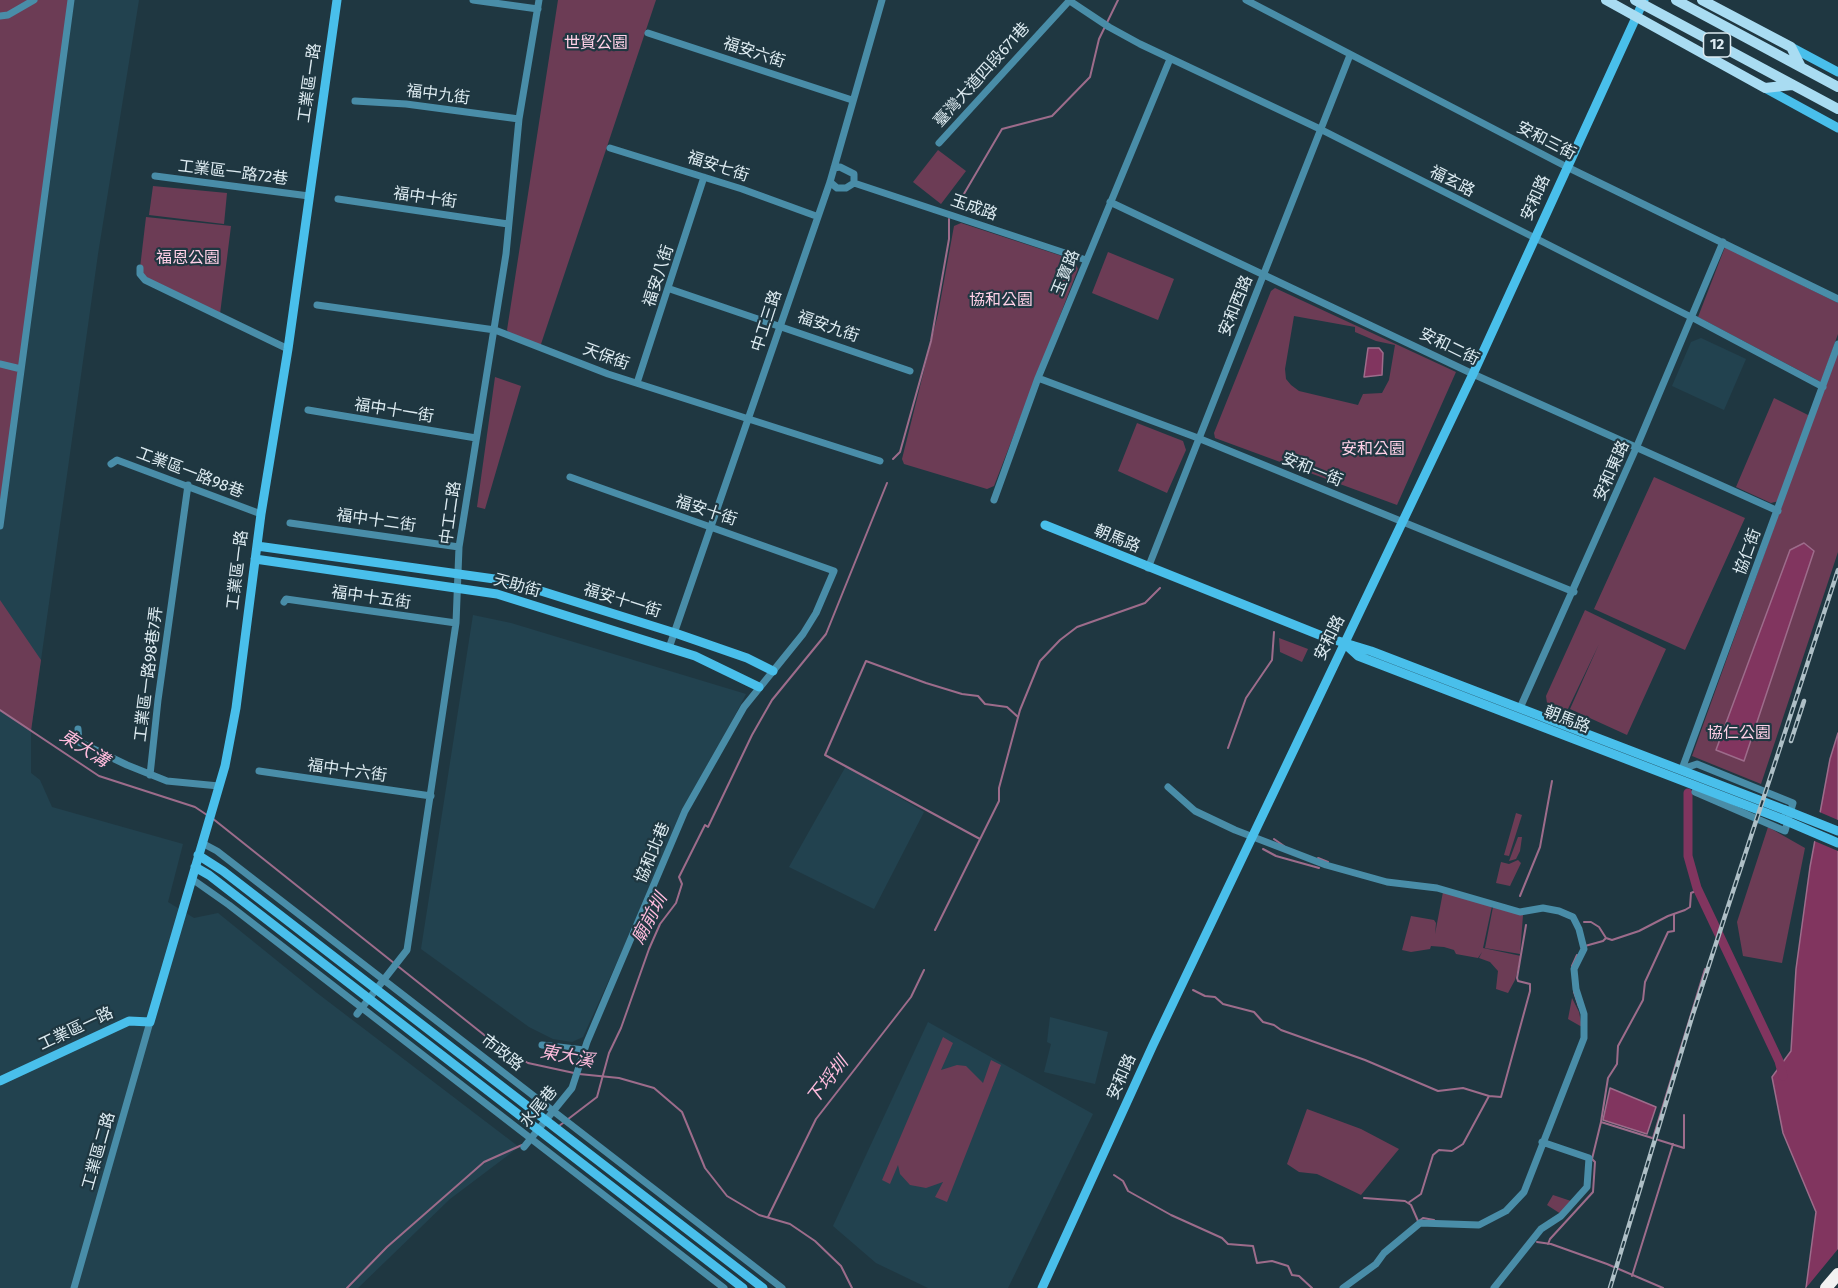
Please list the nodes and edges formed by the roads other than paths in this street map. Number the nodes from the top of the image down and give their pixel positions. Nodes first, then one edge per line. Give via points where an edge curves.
1 (34, 0) edge
2 (71, 0) edge
3 (337, 0) edge
4 (473, 0) edge
5 (539, 0) edge
6 (882, 0) edge
7 (1070, 0) edge
8 (1246, 0) edge
9 (1606, 0) edge
10 (1676, 0) edge
11 (1702, 0) edge
12 (1640, 1) edge
13 (538, 9) junction
14 (0, 16) edge
15 (1634, 17) junction
16 (648, 33) dead end
17 (1791, 47) junction
18 (1350, 55) junction
19 (1170, 59) junction
20 (1801, 67) junction
21 (1838, 72) edge
22 (1793, 85) junction
23 (1838, 87) edge
24 (1765, 88) junction
25 (355, 100) dead end
26 (852, 100) junction
27 (1838, 109) edge
28 (519, 119) junction
29 (1838, 128) edge
30 (1320, 129) junction
31 (939, 143) dead end
32 (610, 148) dead end
33 (1567, 167) junction
34 (834, 168) junction
35 (155, 177) dead end
36 (704, 177) junction
37 (830, 182) junction
38 (854, 183) junction
39 (309, 196) junction
40 (338, 199) dead end
41 (1110, 202) junction
42 (816, 216) junction
43 (508, 224) junction
44 (1534, 239) junction
45 (1723, 242) junction
46 (1086, 260) junction
47 (140, 268) dead end
48 (1264, 273) junction
49 (670, 289) junction
50 (1838, 299) edge
51 (317, 305) dead end
52 (1693, 318) junction
53 (780, 325) junction
54 (495, 330) junction
55 (1838, 344) edge
56 (288, 349) junction
57 (0, 364) edge
58 (21, 369) junction
59 (910, 371) dead end
60 (1473, 374) junction
61 (1038, 378) junction
62 (637, 383) junction
63 (1822, 387) junction
64 (308, 410) dead end
65 (749, 419) junction
66 (476, 438) junction
67 (1198, 438) junction
68 (1637, 446) junction
69 (880, 461) dead end
70 (111, 464) dead end
71 (570, 477) dead end
72 (188, 485) junction
73 (994, 500) dead end
74 (1778, 511) junction
75 (261, 514) junction
76 (1403, 522) junction
77 (290, 523) dead end
78 (1045, 525) dead end
79 (0, 526) edge
80 (712, 527) junction
81 (257, 546) junction
82 (459, 547) junction
83 (255, 559) junction
84 (1148, 568) junction
85 (834, 571) joint
86 (458, 573) junction
87 (457, 589) junction
88 (1574, 592) junction
89 (284, 602) dead end
90 (456, 623) junction
91 (675, 633) junction
92 (1345, 644) junction
93 (669, 648) junction
94 (773, 671) junction
95 (759, 687) junction
96 (1520, 708) junction
97 (78, 729) dead end
98 (1682, 769) junction
99 (259, 771) dead end
100 (150, 775) junction
101 (1168, 787) dead end
102 (1697, 787) junction
103 (217, 791) junction
104 (431, 796) junction
105 (1784, 814) junction
106 (1838, 831) edge
107 (1252, 837) junction
108 (202, 843) junction
109 (1838, 843) edge
110 (198, 855) junction
111 (195, 867) junction
112 (192, 879) junction
113 (384, 981) junction
114 (376, 990) junction
115 (369, 999) junction
116 (359, 1011) junction
117 (150, 1022) junction
118 (542, 1045) dead end
119 (584, 1050) junction
120 (581, 1058) joint
121 (0, 1081) edge
122 (554, 1112) junction
123 (547, 1121) junction
124 (539, 1130) junction
125 (531, 1139) junction
126 (1542, 1142) junction
127 (524, 1147) dead end
128 (1838, 1274) edge
129 (74, 1288) edge
130 (724, 1288) edge
131 (743, 1288) edge
132 (763, 1288) edge
133 (782, 1288) edge
134 (1042, 1288) edge
135 (1342, 1288) edge
136 (1494, 1288) edge
137 (1826, 1288) edge

1 - 14 street
2 - 58 street
3 - 39 street, 工業區一路
4 - 13 street
5 - 13 street, 中工二路
6 - 26 street, 中工三路
7 - 19 street, 福玄路 via 1109,27
7 - 31 street, 臺灣大道四段671巷
8 - 18 street, 安和三街
9 - 15 main road
10 - 20 main road, 12
11 - 17 main road
12 - 15 street, 安和路
12 - 22 main road, 12
13 - 28 street, 中工二路
15 - 24 main road
15 - 33 street, 安和路
16 - 26 street, 福安六街
17 - 20 main road
17 - 21 street
18 - 30 street, 安和西路
18 - 33 street, 安和三街
19 - 30 street, 福玄路
19 - 41 street, 玉寶路
20 - 23 main road, 12
22 - 24 main road
22 - 27 main road, 12
24 - 29 street
25 - 28 street, 福中九街
26 - 34 street, 中工三路
28 - 43 street, 中工二路
30 - 44 street, 福玄路
30 - 48 street, 安和西路
32 - 36 street, 福安七街
33 - 44 street, 安和路
33 - 45 street, 安和三街
34 - 37 street, 中工三路
34 - 38 street, 玉成路 via 854,174
35 - 39 street, 工業區一路72巷
36 - 42 street, 福安七街
36 - 49 street, 福安八街
37 - 38 street, 玉成路 via 837,188
37 - 42 street, 中工三路
38 - 46 street, 玉成路
39 - 56 street, 工業區一路
40 - 43 street, 福中十街
41 - 46 street, 玉寶路
41 - 48 street, 安和二街
42 - 53 street, 中工三路
43 - 54 street, 中工二路
44 - 52 street, 福玄路
44 - 60 street, 安和路
45 - 50 street, 安和三街
45 - 52 street, 安和東路
46 - 61 street, 玉寶路
47 - 56 street via 145,280
48 - 60 street, 安和二街
48 - 67 street, 安和西路
49 - 53 street, 福安九街
49 - 62 street, 福安八街
51 - 54 street, 天保街
52 - 63 street, 福玄路
52 - 68 street, 安和東路
53 - 59 street, 福安九街
53 - 65 street, 中工三路
54 - 62 street, 天保街
54 - 66 street, 中工二路
55 - 63 street, 協仁街
56 - 75 street, 工業區一路
57 - 58 street
58 - 79 street
60 - 68 street, 安和二街
60 - 76 street, 安和路
61 - 67 street, 安和一街
61 - 73 street, 玉寶路
62 - 65 street, 天保街
63 - 74 street, 協仁街
64 - 66 street, 福中十一街
65 - 69 street, 天保街
65 - 80 street, 中工三路
66 - 82 street, 中工二路
67 - 76 street, 安和一街
67 - 84 street, 安和西路
68 - 74 street, 安和二街
68 - 88 street, 安和東路
70 - 72 street, 工業區一路98巷 via 117,460
71 - 80 street, 福安十街
72 - 75 street, 工業區一路98巷
72 - 100 street, 工業區一路98巷7弄
74 - 98 street, 協仁街
75 - 81 street, 工業區一路
76 - 88 street, 安和一街
76 - 92 street, 安和路
77 - 82 street, 福中十二街
78 - 84 street, 朝馬路
80 - 85 street, 福安十街
80 - 91 street, 中工三路
81 - 83 street, 工業區一路
81 - 86 street
82 - 86 street, 中工二路
83 - 87 street, 天助街
83 - 103 street, 工業區一路 via 236,708
84 - 92 street, 朝馬路
85 - 94 street, 協和北巷 via 816,613
86 - 87 street, 中工二路
86 - 91 street, 福安十一街 via 509,581
87 - 90 street, 中工二路
87 - 93 street, 天助街 via 497,594
88 - 96 street, 安和東路
89 - 90 street, 福中十五街 via 286,599
90 - 104 street, 中工二路
91 - 93 street, 中工三路
91 - 94 street, 福安十一街
92 - 96 street, 朝馬路
92 - 102 street, 朝馬路 via 1358,656
92 - 107 street, 安和路
93 - 95 street, 天助街
94 - 95 street, 協和北巷
95 - 119 street, 協和北巷 via 685,811
96 - 98 street, 朝馬路
97 - 100 street, 工業區一路98巷7弄 via 79,742
98 - 102 street via 1697,764 1793,803 1785,831 1695,792
98 - 105 street, 朝馬路
99 - 104 street, 福中十六街
100 - 103 street
101 - 107 street via 1195,811
102 - 105 street, 朝馬路
103 - 108 street, 工業區一路
104 - 113 street, 中工二路 via 407,950
105 - 106 street, bridge
105 - 109 street, bridge
107 - 126 street via 1326,865 1387,882 1437,888 1520,912 1544,908 1573,917 1584,949 1574,969 1575,989 1584,1014 1584,1038
107 - 134 street, 安和路
108 - 110 street
108 - 113 street, 市政路
110 - 111 street
110 - 114 street, 市政路
111 - 112 street
111 - 115 street
112 - 116 street
112 - 117 street
113 - 114 street, 中工二路
113 - 122 street, 市政路
114 - 115 street, 中工二路
114 - 123 street, 市政路
115 - 116 street, 中工二路
115 - 124 street
116 - 125 street
117 - 121 street, 工業區一路 via 129,1021
117 - 129 street, 工業區二路
118 - 119 street
119 - 120 street, 協和北巷
120 - 122 street, 水尾巷 via 574,1083
122 - 123 street, 水尾巷
122 - 133 street, 市政路
123 - 124 street, 水尾巷
123 - 132 street, 市政路
124 - 125 street, 水尾巷
124 - 131 street
125 - 127 street, 水尾巷
125 - 130 street
126 - 135 street via 1524,1192 1506,1211 1479,1225 1420,1223 1376,1264
126 - 136 street via 1590,1158 1587,1187 1561,1216 1541,1229
128 - 137 highway

